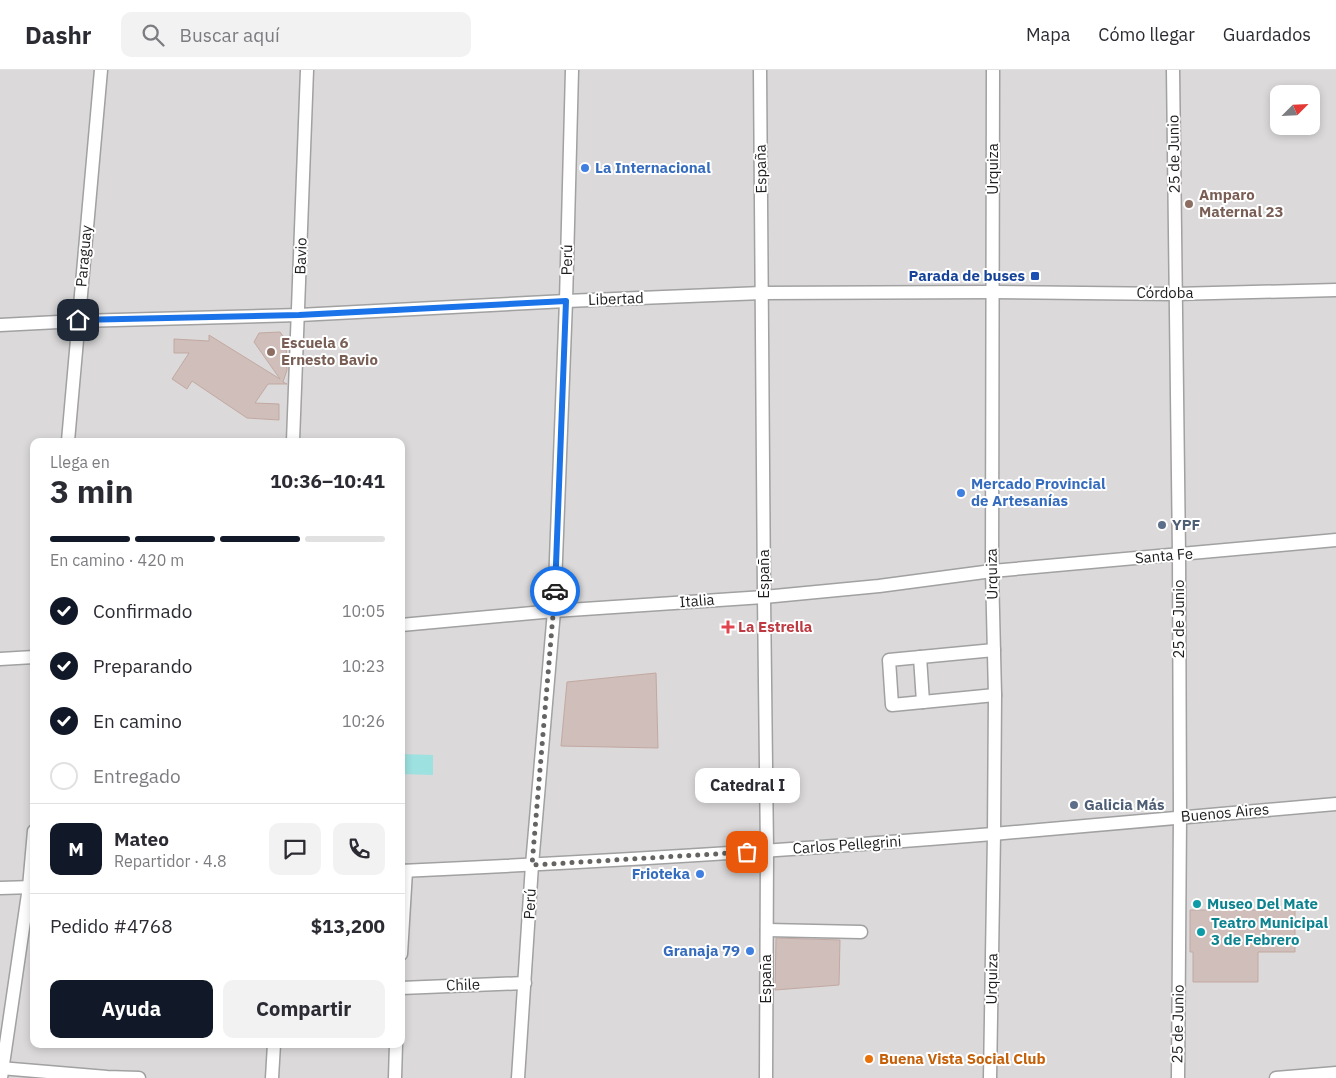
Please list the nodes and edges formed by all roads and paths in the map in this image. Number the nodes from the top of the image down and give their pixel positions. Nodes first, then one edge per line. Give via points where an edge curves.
1 (101, 70) edge
2 (307, 70) edge
3 (572, 70) edge
4 (760, 70) edge
5 (993, 70) edge
6 (1173, 70) edge
7 (1336, 290) edge
8 (994, 292) junction
9 (762, 293) junction
10 (1174, 294) junction
11 (566, 301) junction
12 (299, 315) junction
13 (78, 320) junction
14 (0, 325) edge
15 (68, 438) edge
16 (293, 438) edge
17 (1336, 540) edge
18 (1178, 555) junction
19 (992, 571) junction
20 (764, 597) junction
21 (554, 611) junction
22 (405, 625) edge
23 (994, 650) junction
24 (30, 657) edge
25 (920, 657) junction
26 (0, 659) edge
27 (995, 695) junction
28 (923, 702) junction
29 (1336, 804) edge
30 (1180, 817) junction
31 (994, 834) junction
32 (767, 851) junction
33 (532, 865) junction
34 (405, 871) edge
35 (30, 887) edge
36 (0, 888) edge
37 (30, 893) edge
38 (766, 930) junction
39 (861, 932) dead end
40 (525, 983) junction
41 (405, 988) edge
42 (274, 1048) edge
43 (396, 1048) edge
44 (1, 1071) edge
45 (1336, 1073) edge
46 (139, 1078) edge
47 (272, 1078) edge
48 (395, 1078) edge
49 (518, 1078) edge
50 (766, 1078) edge
51 (990, 1078) edge
52 (1178, 1078) edge
53 (1276, 1078) edge

1 - 13 street, Paraguay
2 - 12 street, Bavio
3 - 11 street, Perú
4 - 9 street, España
5 - 8 street, Urquiza
6 - 10 street, 25 de Junio
7 - 10 street, Córdoba
8 - 9 street, Libertad
8 - 10 street, Córdoba
8 - 19 street, Urquiza
9 - 11 street, Libertad
9 - 20 street, España
10 - 18 street, 25 de Junio
11 - 12 street, Libertad
11 - 21 street, Perú
12 - 13 street, Libertad
12 - 16 street, Bavio
13 - 14 street, Libertad
13 - 15 street, Paraguay
17 - 18 street, Santa Fe
18 - 19 street, Santa Fe
18 - 30 street, 25 de Junio
19 - 20 street, Italia
19 - 23 street, Urquiza
20 - 21 street, Italia
20 - 32 street, España
21 - 22 street, Italia
21 - 33 street, Perú
23 - 25 street
23 - 27 street, Urquiza
24 - 26 street
25 - 28 street
25 - 28 street via 889,660 892,705
27 - 28 street
27 - 31 street, Urquiza
29 - 30 street, Buenos Aires
30 - 31 street, Buenos Aires
30 - 52 street, 25 de Junio
31 - 32 street, Carlos Pellegrini
31 - 51 street, Urquiza
32 - 33 street, Carlos Pellegrini
32 - 38 street, España
33 - 34 street, Carlos Pellegrini
33 - 40 street, Perú
35 - 36 street
37 - 44 street
38 - 39 street
38 - 50 street, España
40 - 41 street, Chile
40 - 49 street, Perú
42 - 47 street
43 - 48 street
44 - 46 street
45 - 53 street

